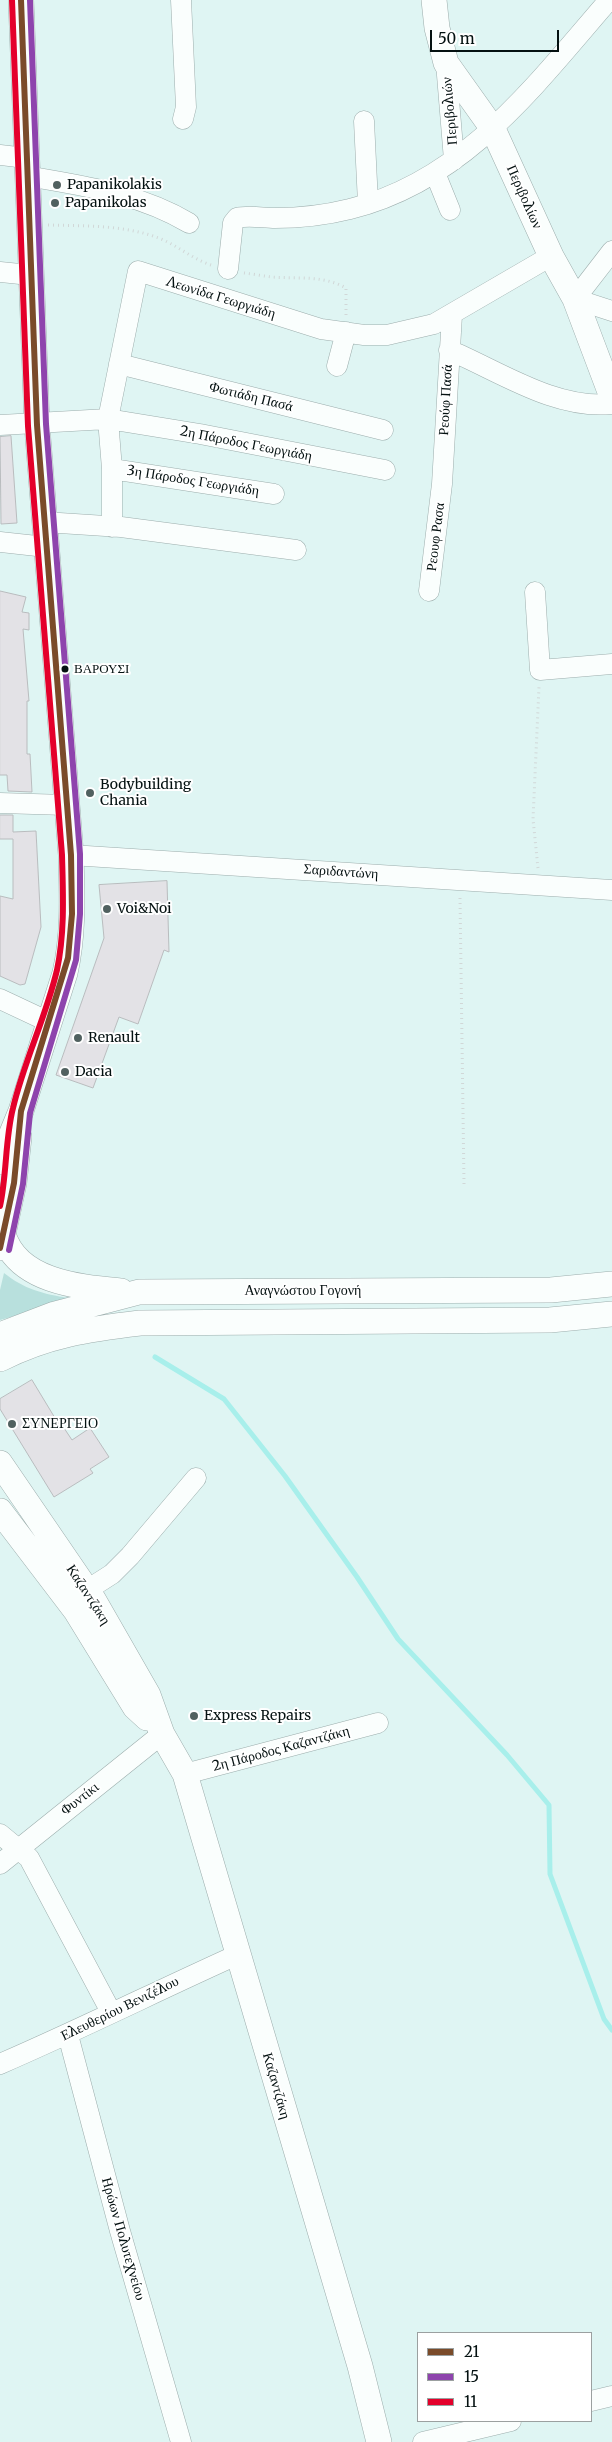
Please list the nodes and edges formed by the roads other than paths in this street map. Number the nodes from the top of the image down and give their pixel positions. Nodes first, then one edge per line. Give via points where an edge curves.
1 (21, 0) edge
2 (181, 0) edge
3 (434, 0) edge
4 (609, 0) edge
5 (446, 63) junction
6 (183, 119) dead end
7 (364, 121) dead end
8 (494, 129) junction
9 (0, 155) edge
10 (454, 160) junction
11 (27, 167) junction
12 (435, 173) junction
13 (368, 203) junction
14 (450, 210) dead end
15 (189, 223) dead end
16 (612, 251) edge
17 (551, 256) junction
18 (228, 270) road end
19 (0, 272) edge
20 (30, 275) junction
21 (575, 300) junction
22 (612, 311) edge
23 (452, 315) junction
24 (339, 332) junction
25 (449, 350) junction
26 (119, 364) junction
27 (337, 366) dead end
28 (611, 394) edge
29 (108, 419) junction
30 (0, 425) edge
31 (37, 425) junction
32 (383, 430) dead end
33 (112, 468) junction
34 (385, 470) dead end
35 (442, 484) joint
36 (274, 494) dead end
37 (112, 527) junction
38 (45, 535) junction
39 (0, 542) edge
40 (296, 550) dead end
41 (429, 591) dead end
42 (535, 592) dead end
43 (612, 664) edge
44 (0, 803) edge
45 (66, 805) junction
46 (70, 855) junction
47 (612, 890) edge
48 (0, 999) edge
49 (49, 1022) junction
50 (21, 1111) junction
51 (0, 1162) edge
52 (2, 1241) edge
53 (612, 1284) edge
54 (139, 1292) junction
55 (612, 1314) edge
56 (0, 1335) edge
57 (0, 1359) edge
58 (0, 1463) edge
59 (196, 1478) dead end
60 (0, 1510) edge
61 (87, 1590) junction
62 (378, 1723) dead end
63 (162, 1734) junction
64 (185, 1774) junction
65 (0, 1834) edge
66 (17, 1849) junction
67 (0, 1864) edge
68 (239, 1954) junction
69 (111, 2012) junction
70 (68, 2035) junction
71 (0, 2064) edge
72 (612, 2396) edge
73 (592, 2401) edge
74 (507, 2422) edge
75 (181, 2442) edge
76 (379, 2442) edge
77 (423, 2442) edge

1 - 11 main road
2 - 6 street via 186,107
3 - 5 main road, Περιβολίων
4 - 8 street
5 - 8 main road, Περιβολίων
5 - 10 street, Περιβολιών
7 - 13 street
8 - 10 street
8 - 17 main road, Περιβολίων
9 - 11 street
10 - 12 street
11 - 15 street via 145,201
11 - 20 main road
12 - 13 street via 406,189
12 - 14 street
13 - 18 street via 298,217 237,218 233,223
16 - 21 street
17 - 21 main road, Περιβολίων
17 - 23 street, Λεωνίδα Γεωργιάδη
19 - 20 street
20 - 31 main road
21 - 22 street
21 - 28 main road, Περιβολίων
23 - 24 street, Λεωνίδα Γεωργιάδη via 434,324 387,335
23 - 25 street, Ρεούφ Πασά
24 - 26 street, Λεωνίδα Γεωργιάδη via 138,271
24 - 27 street
25 - 28 street via 544,393 598,406
25 - 35 street, Ρεούφ Πασά
26 - 29 street, Λεωνίδα Γεωργιάδη
26 - 32 street, Φωτιάδη Πασά
29 - 31 street
29 - 33 street, Λεωνίδα Γεωργιάδη
29 - 34 street, 2η Πάροδος Γεωργιάδη
30 - 31 street
31 - 38 main road
33 - 36 street, 3η Πάροδος Γεωργιάδη
33 - 37 street, Λεωνίδα Γεωργιάδη
35 - 41 street, Ρεουφ Ρασα
37 - 38 street
37 - 40 street
38 - 39 street
38 - 45 main road
42 - 43 street via 540,670
44 - 45 street
45 - 46 main road
46 - 47 street, Σαριδαντώνη
46 - 49 main road via 73,918 70,952
48 - 49 street
49 - 50 main road
50 - 51 main road
50 - 52 main road via 14,1183
52 - 54 main road via 14,1257 52,1280
53 - 54 main road, Αναγνώστου Γογονή via 551,1290
54 - 56 main road, Αναγνώστου Γογονή via 54,1314
55 - 57 main road via 550,1320 140,1323 58,1335
58 - 61 main road, Καζαντζάκη
59 - 61 street via 130,1556 112,1574
60 - 63 main road, Καζαντζάκη via 76,1612 136,1706
61 - 63 main road, Καζαντζάκη via 148,1695
62 - 64 street, 2η Πάροδος Καζαντζάκη
63 - 64 main road, Καζαντζάκη
63 - 66 street, Φυντίκι
64 - 68 main road, Καζαντζάκη
65 - 66 street
66 - 67 street, Φυντίκι
66 - 69 street via 29,1858
68 - 69 street, Ελευθερίου Βενιζέλου
68 - 76 main road, Καζαντζάκη via 360,2366
69 - 70 street, Ελευθερίου Βενιζέλου
70 - 71 street, Ελευθερίου Βενιζέλου
70 - 75 street, Ηρώων Πολυτεχνείου
72 - 73 street
74 - 77 street

